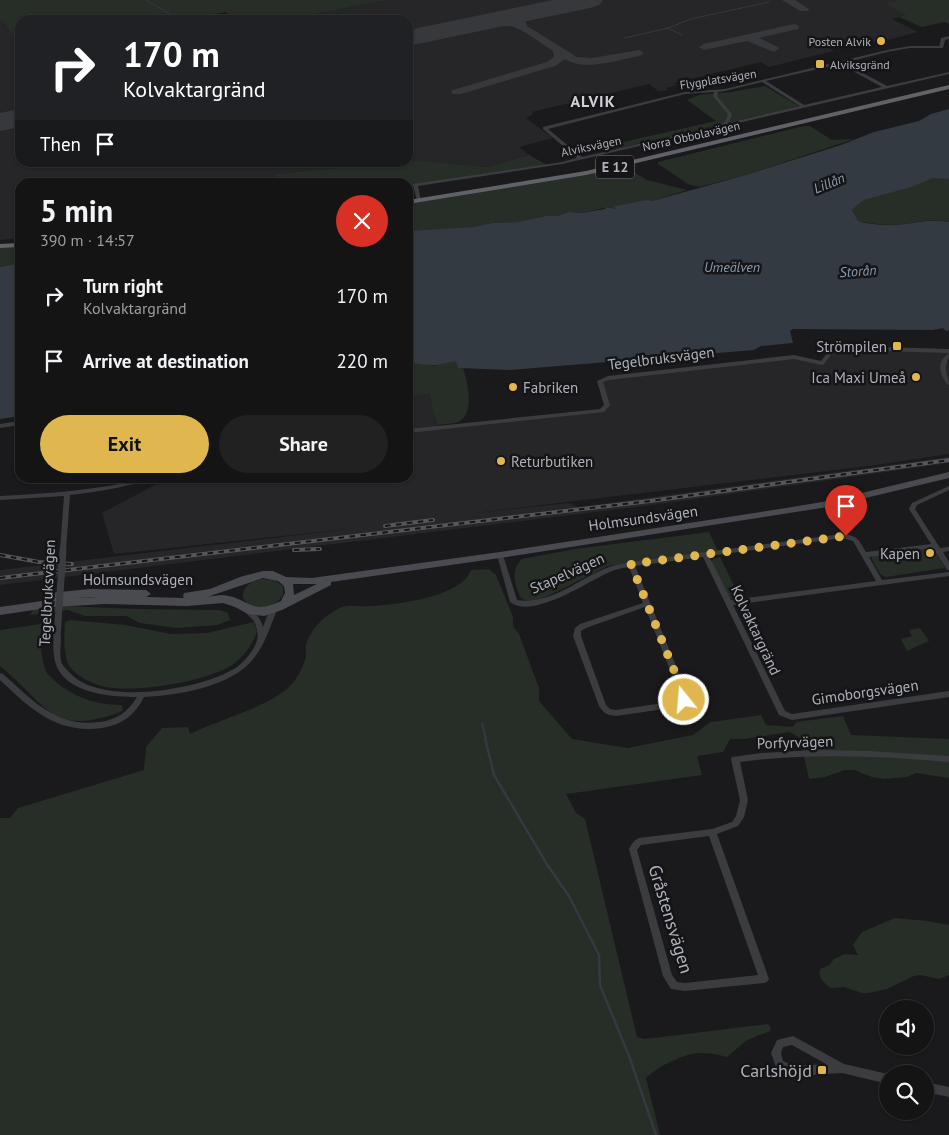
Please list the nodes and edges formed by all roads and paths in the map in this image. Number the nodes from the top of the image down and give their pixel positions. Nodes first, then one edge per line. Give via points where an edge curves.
1 (949, 36) edge
2 (941, 47) junction
3 (949, 48) edge
4 (840, 62) junction
5 (949, 73) edge
6 (763, 81) junction
7 (885, 87) junction
8 (949, 87) edge
9 (716, 91) junction
10 (804, 107) junction
11 (722, 126) junction
12 (581, 159) junction
13 (419, 201) junction
14 (413, 202) edge
15 (15, 245) edge
16 (0, 246) edge
17 (949, 353) edge
18 (949, 383) edge
19 (15, 424) edge
20 (0, 426) edge
21 (413, 430) edge
22 (949, 475) edge
23 (131, 483) edge
24 (949, 488) edge
25 (66, 493) junction
26 (0, 498) edge
27 (936, 548) junction
28 (949, 549) edge
29 (704, 554) junction
30 (500, 555) junction
31 (864, 555) junction
32 (631, 564) junction
33 (949, 568) edge
34 (949, 574) edge
35 (339, 577) junction
36 (285, 580) junction
37 (244, 581) junction
38 (880, 582) junction
39 (284, 603) junction
40 (728, 603) junction
41 (0, 604) edge
42 (647, 604) junction
43 (243, 607) junction
44 (273, 610) junction
45 (0, 611) edge
46 (262, 639) junction
47 (0, 676) edge
48 (142, 694) junction
49 (949, 694) edge
50 (785, 716) joint
51 (949, 758) edge
52 (712, 832) junction
53 (842, 1068) junction
54 (879, 1077) edge
55 (934, 1089) edge
56 (949, 1092) edge

1 - 2 street via 943,39
2 - 3 street, Flygplatsvägen
2 - 4 street, Flygplatsvägen via 902,48
4 - 6 street, Flygplatsvägen
4 - 7 street
5 - 7 street, Alviksvägen
6 - 9 street, Flygplatsvägen
6 - 10 street
7 - 10 street, Alviksvägen
8 - 13 highway, Norra Obbolavägen / E 12 via 586,173
9 - 11 street via 715,96 730,114
9 - 12 street, Flygplatsvägen via 685,93 545,128
10 - 11 street, Alviksvägen
11 - 12 street, Alviksvägen
12 - 13 street, Alviksvägen via 415,185
13 - 14 highway, Norra Obbolavägen / E 12
15 - 16 highway
17 - 18 street via 942,367
17 - 21 street, Tegelbruksvägen via 847,348 829,354 822,363 794,358 608,378 600,381 607,406 602,411
19 - 20 street
22 - 30 main road, Holmsundsvägen via 828,504
23 - 25 street
24 - 27 street via 912,506
25 - 26 street
25 - 48 street, Tegelbruksvägen, bridge via 57,637 59,666 77,684 102,694
27 - 28 street
27 - 31 street
27 - 33 street
29 - 31 street via 846,536 855,539
29 - 32 street
29 - 40 street, Kolvaktargränd
30 - 32 street, Stapelvägen via 514,602 524,606 550,599 608,569
30 - 35 main road, Holmsundsvägen
31 - 38 street
32 - 42 street
34 - 38 street
35 - 36 main road, Holmsundsvägen via 304,582
35 - 39 main road, Holmsundsvägen
36 - 37 main road, Holmsundsvägen via 267,574
36 - 39 main road via 290,593
37 - 41 main road, Holmsundsvägen via 187,596 90,593
37 - 43 main road via 236,592
38 - 40 street
39 - 44 main road, Holmsundsvägen
40 - 50 street, Kolvaktargränd via 779,710
42 - 42 street via 684,700 678,704 616,714 608,712 577,636 578,630
43 - 44 main road, Holmsundsvägen via 258,612
43 - 45 main road, Holmsundsvägen via 223,599 187,602 105,600
43 - 46 street via 258,621
44 - 46 street, Tegelbruksvägen
46 - 48 street, Tegelbruksvägen via 248,661 218,681 194,688
47 - 48 street via 39,710 72,725 95,727 124,718
49 - 50 street, Gimoborgsvägen
51 - 52 street, Porfyrvägen via 850,754 735,759 744,808 735,824
52 - 52 street, Gråstensvägen via 639,842 633,849 668,976 674,986 764,979
53 - 53 street via 793,1040 780,1043 776,1053 779,1064 794,1072
53 - 54 street
55 - 56 street

